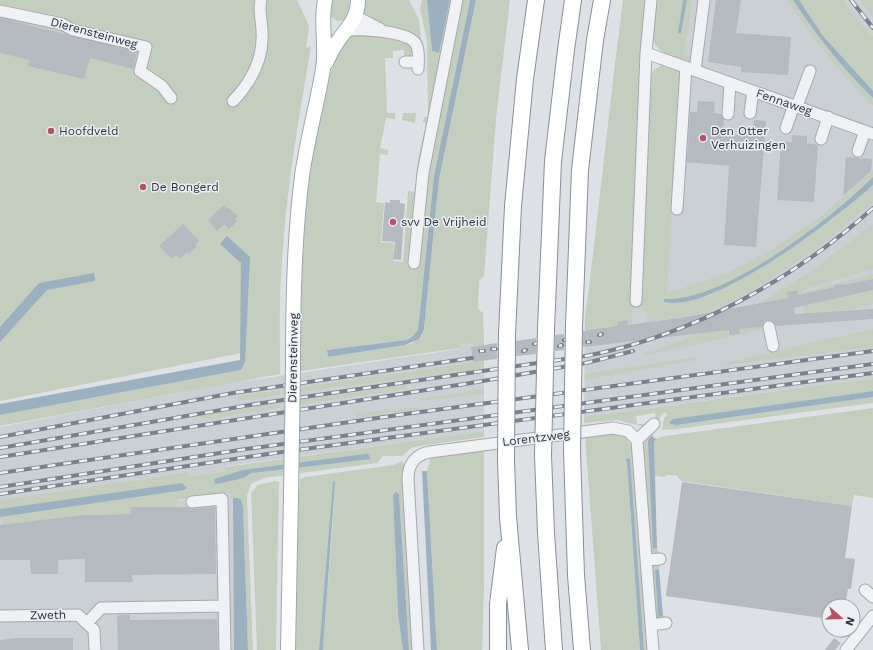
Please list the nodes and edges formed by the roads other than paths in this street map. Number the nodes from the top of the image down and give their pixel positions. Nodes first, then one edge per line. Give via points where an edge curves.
1 (261, 0) edge
2 (325, 0) edge
3 (358, 0) edge
4 (458, 0) edge
5 (536, 0) edge
6 (573, 0) edge
7 (602, 0) edge
8 (651, 0) edge
9 (704, 0) edge
10 (0, 11) edge
11 (356, 16) junction
12 (322, 18) junction
13 (346, 31) junction
14 (384, 32) junction
15 (646, 53) junction
16 (404, 62) dead end
17 (323, 69) junction
18 (691, 69) junction
19 (810, 71) dead end
20 (730, 83) junction
21 (753, 91) junction
22 (171, 98) dead end
23 (233, 101) dead end
24 (796, 106) junction
25 (750, 113) dead end
26 (728, 114) dead end
27 (828, 117) junction
28 (786, 128) dead end
29 (869, 132) edge
30 (822, 139) dead end
31 (858, 151) dead end
32 (677, 209) dead end
33 (414, 263) dead end
34 (636, 301) dead end
35 (769, 326) dead end
36 (773, 346) dead end
37 (654, 424) dead end
38 (637, 440) junction
39 (192, 502) dead end
40 (508, 517) junction
41 (660, 559) dead end
42 (646, 560) junction
43 (224, 606) junction
44 (0, 616) edge
45 (873, 616) edge
46 (88, 622) junction
47 (666, 623) dead end
48 (651, 625) junction
49 (869, 627) edge
50 (95, 650) edge
51 (225, 650) edge
52 (288, 650) edge
53 (418, 650) edge
54 (498, 650) edge
55 (520, 650) edge
56 (554, 650) edge
57 (582, 650) edge
58 (652, 650) edge
59 (846, 650) edge

1 - 23 street via 263,32 259,61 240,94
2 - 12 main road, Dierensteinweg
3 - 11 main road
4 - 33 street via 423,173
5 - 40 highway, bridge via 525,79 513,206 507,334
6 - 56 highway, bridge via 553,161 546,329 543,455
7 - 57 highway, bridge via 580,170 574,326 572,451 576,575
8 - 15 street
9 - 18 street
10 - 22 street, Dierensteinweg via 62,24 73,30 146,47 140,71 162,86
11 - 13 main road, Dierensteinweg
11 - 14 street
12 - 13 main road via 334,30
12 - 17 main road, Dierensteinweg via 325,44
13 - 14 street via 356,29
13 - 17 main road, Dierensteinweg via 336,43
14 - 16 street via 413,40 417,47 418,66
15 - 18 street, Fennaweg
15 - 34 street
17 - 52 main road, Dierensteinweg, bridge via 310,128 297,223
18 - 20 street, Fennaweg
18 - 32 street
19 - 24 street
20 - 21 street, Fennaweg
20 - 26 street
21 - 24 street, Fennaweg
21 - 25 street
24 - 27 street, Fennaweg
24 - 28 street
27 - 29 street, Fennaweg
27 - 30 street
29 - 31 street
35 - 36 street
37 - 38 street
38 - 42 street
38 - 53 street, Lorentzweg via 628,431 613,428 430,452 416,457 408,479
39 - 43 street via 222,499
40 - 54 highway via 498,604
40 - 55 highway
41 - 42 street
42 - 48 street
43 - 46 street via 101,608
43 - 51 street
44 - 46 street, Zweth via 78,615
45 - 49 street
46 - 50 street via 94,630
47 - 48 street
48 - 58 street
49 - 59 street

